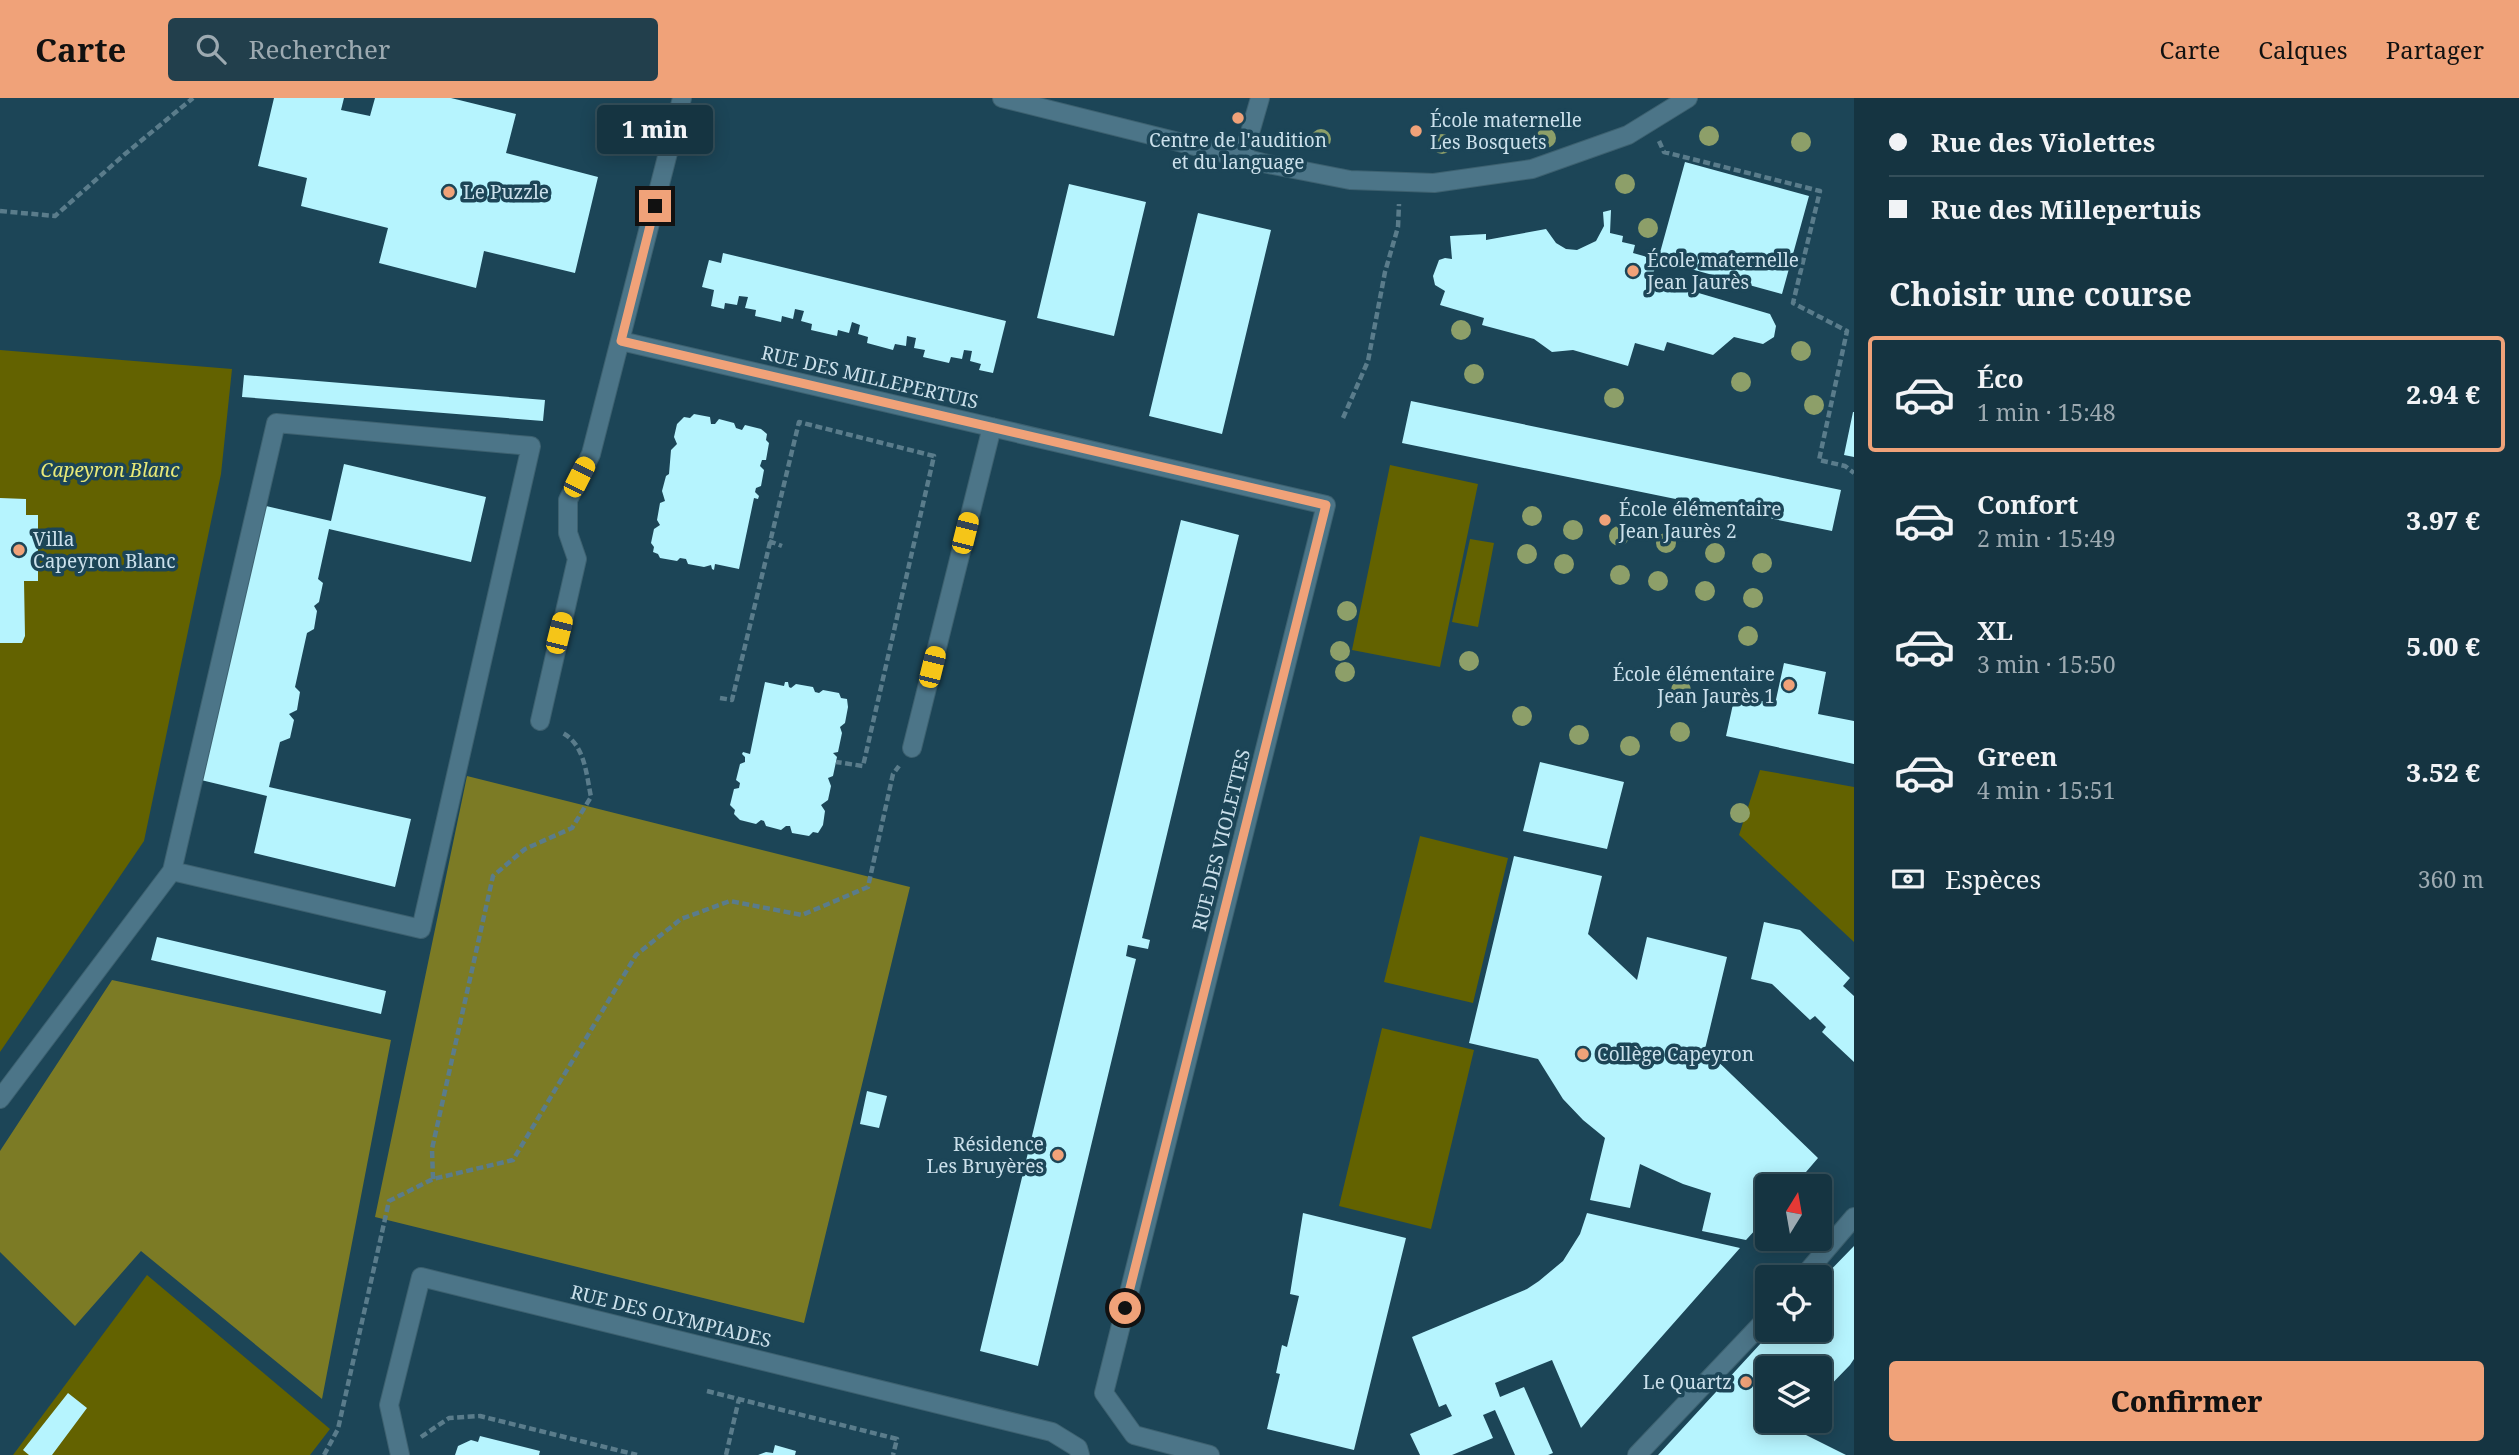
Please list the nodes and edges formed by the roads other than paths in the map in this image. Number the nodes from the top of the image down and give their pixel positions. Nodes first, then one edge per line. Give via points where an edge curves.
1 (682, 98) edge
2 (1002, 98) edge
3 (1260, 98) edge
4 (1688, 98) edge
5 (1243, 157) junction
6 (621, 341) junction
7 (992, 427) junction
8 (540, 721) road end
9 (912, 748) road end
10 (173, 871) junction
11 (0, 1099) edge
12 (1854, 1217) edge
13 (1813, 1265) edge
14 (1755, 1331) edge
15 (400, 1455) edge
16 (1080, 1455) edge
17 (1210, 1455) edge
18 (1637, 1455) edge

1 - 6 street
2 - 5 street
3 - 5 street
4 - 5 street via 1629,135 1532,169 1434,183 1350,180
6 - 7 street, RUE DES MILLEPERTUIS
6 - 8 street via 591,454 568,500 568,533 577,559
7 - 9 street, RUE DES MILLEPERTUIS
7 - 17 street, RUE DES VIOLETTES via 1326,505 1104,1393 1134,1435
10 - 10 street via 276,423 531,446 421,929
10 - 11 street
12 - 13 street
14 - 18 street
15 - 16 street, RUE DES OLYMPIADES via 389,1405 421,1277 1052,1432 1078,1448

